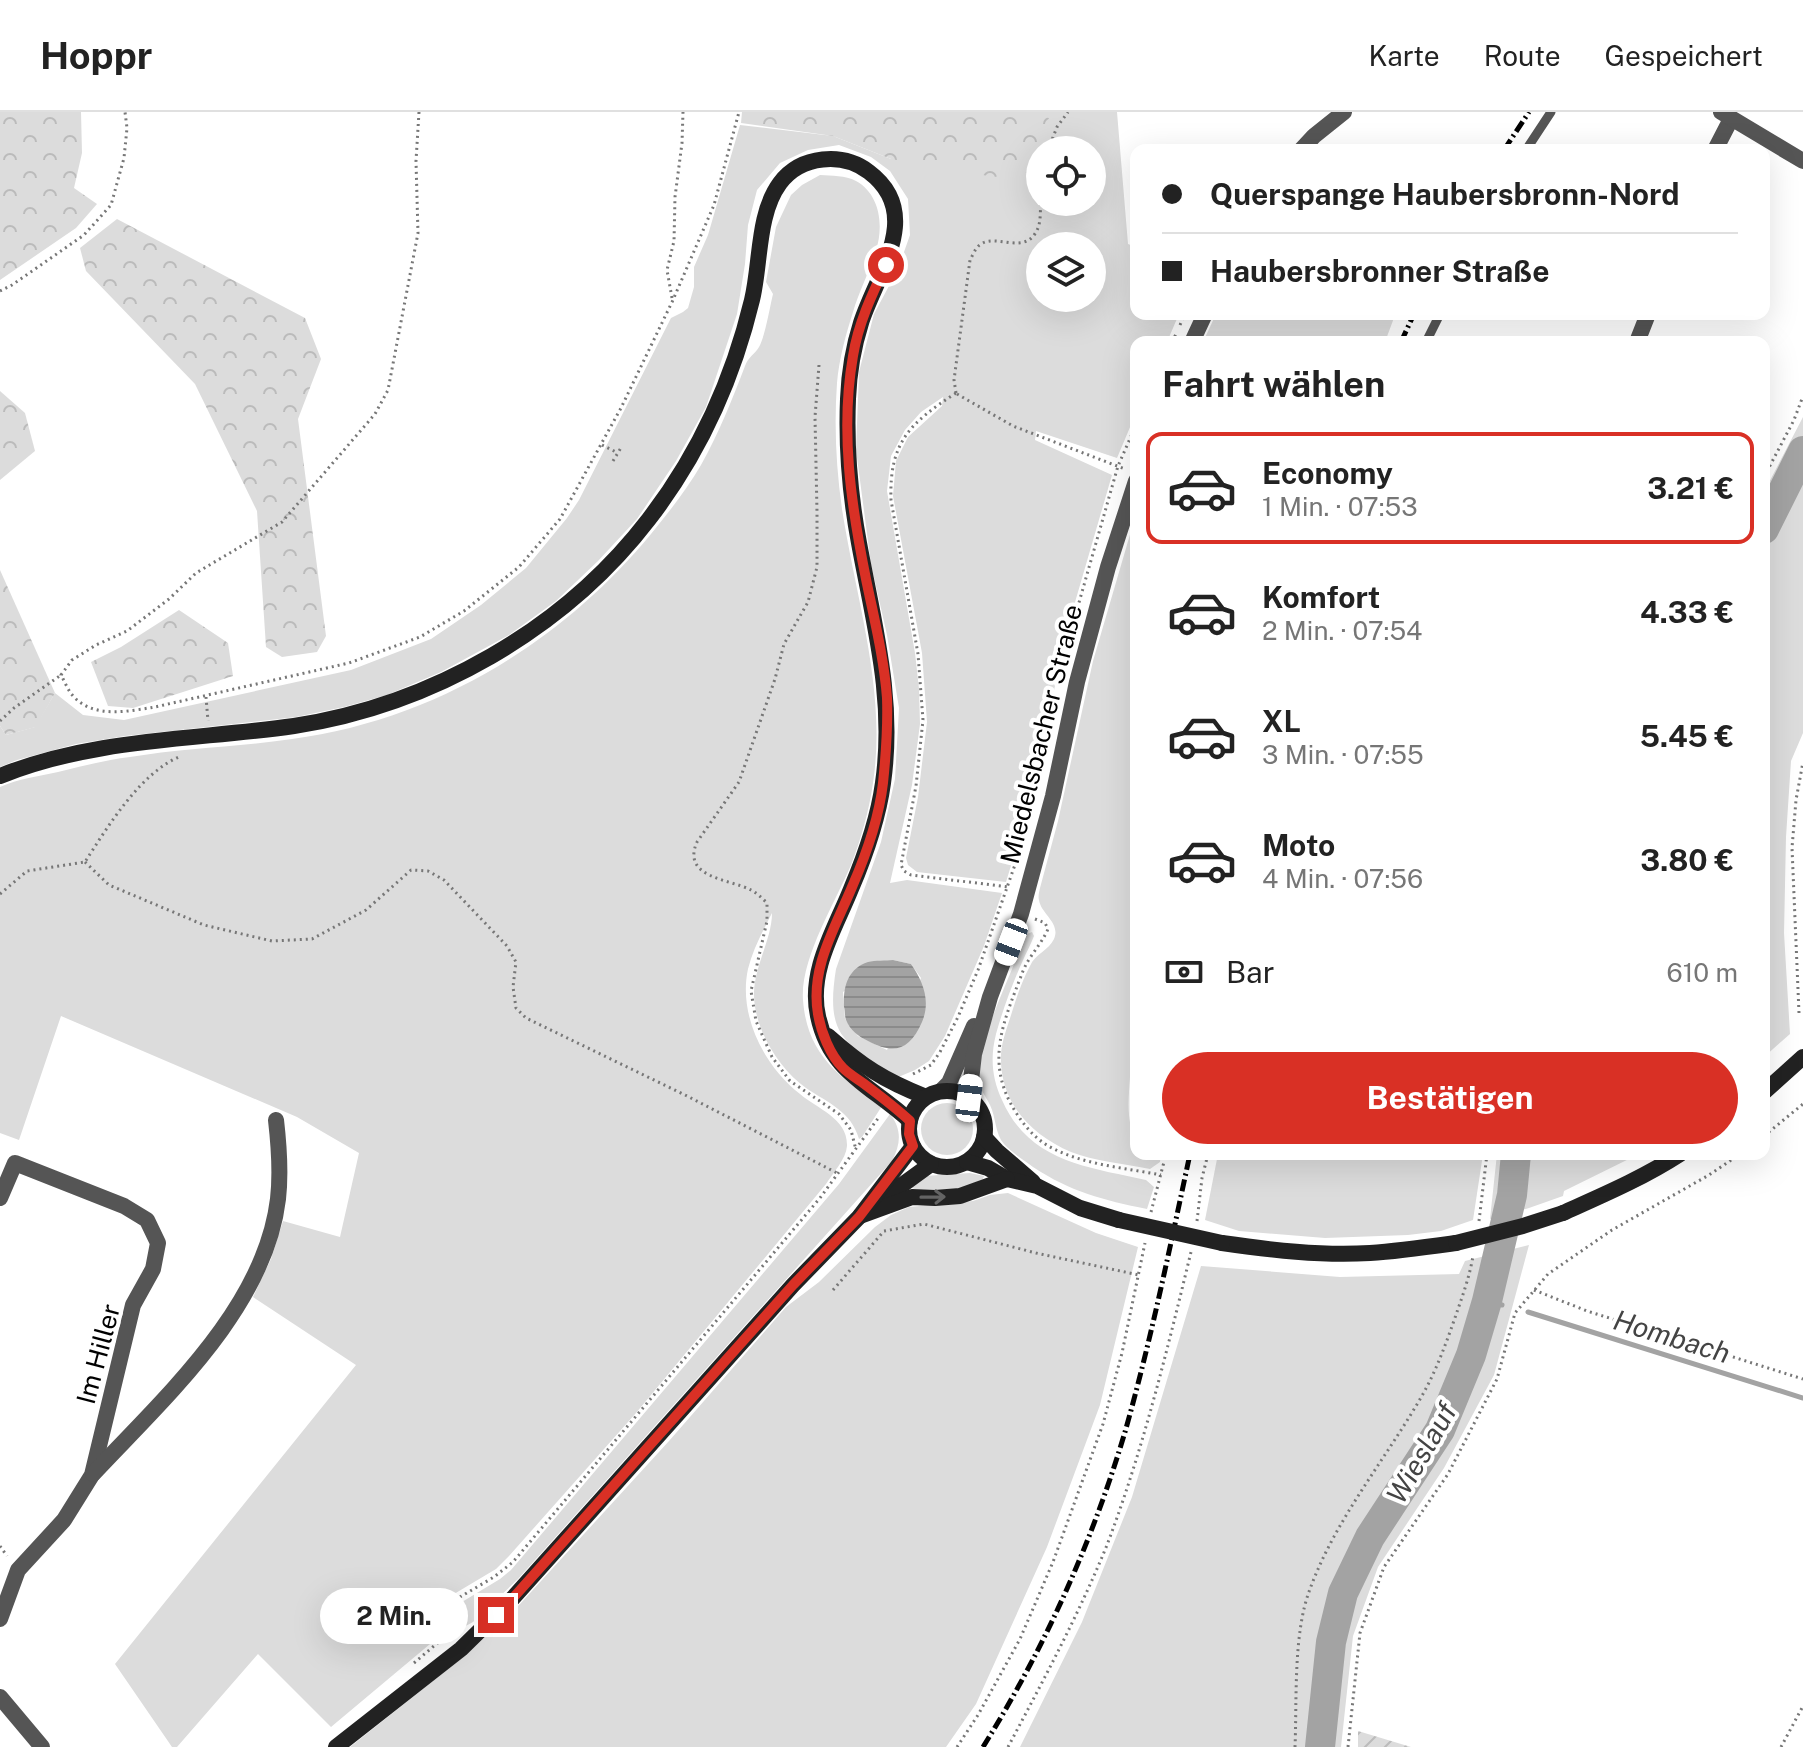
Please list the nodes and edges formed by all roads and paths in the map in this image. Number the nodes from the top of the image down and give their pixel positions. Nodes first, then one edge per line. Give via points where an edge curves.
1 (125, 112) edge
2 (419, 112) edge
3 (683, 112) edge
4 (739, 112) edge
5 (1068, 112) edge
6 (1344, 112) edge
7 (1551, 112) edge
8 (1726, 115) edge
9 (1053, 136) edge
10 (1307, 144) edge
11 (1530, 144) edge
12 (1717, 144) edge
13 (1803, 161) edge
14 (1040, 216) edge
15 (0, 291) edge
16 (673, 300) junction
17 (819, 365) dead end
18 (956, 393) junction
19 (1803, 396) edge
20 (1130, 439) edge
21 (602, 445) junction
22 (622, 446) dead end
23 (618, 453) junction
24 (613, 461) dead end
25 (1118, 466) junction
26 (1770, 466) edge
27 (1130, 474) edge
28 (1130, 483) edge
29 (1067, 651) dead end
30 (61, 675) junction
31 (205, 696) junction
32 (0, 721) edge
33 (210, 735) junction
34 (1045, 744) dead end
35 (180, 756) dead end
36 (1803, 762) edge
37 (0, 776) edge
38 (1033, 803) dead end
39 (1017, 858) dead end
40 (85, 862) junction
41 (1008, 887) junction
42 (0, 894) edge
43 (1026, 894) junction
44 (1021, 914) junction
45 (990, 997) junction
46 (1799, 1013) dead end
47 (824, 1032) junction
48 (1803, 1057) edge
49 (904, 1079) dead end
50 (1770, 1087) edge
51 (933, 1094) junction
52 (969, 1098) junction
53 (1803, 1104) edge
54 (884, 1109) dead end
55 (276, 1120) dead end
56 (910, 1121) junction
57 (1770, 1131) edge
58 (984, 1137) junction
59 (913, 1146) junction
60 (856, 1150) junction
61 (1165, 1160) edge
62 (1207, 1160) edge
63 (1486, 1160) edge
64 (1671, 1160) edge
65 (1731, 1160) edge
66 (967, 1162) junction
67 (931, 1164) junction
68 (839, 1174) junction
69 (1161, 1175) junction
70 (1007, 1179) junction
71 (1037, 1186) junction
72 (0, 1198) edge
73 (1480, 1214) dead end
74 (859, 1217) junction
75 (1149, 1220) dead end
76 (1195, 1233) dead end
77 (1147, 1234) dead end
78 (1192, 1248) dead end
79 (1472, 1263) dead end
80 (1139, 1275) junction
81 (833, 1290) dead end
82 (1534, 1290) junction
83 (1803, 1379) edge
84 (92, 1475) junction
85 (0, 1619) edge
86 (448, 1634) dead end
87 (0, 1697) edge
88 (1803, 1706) edge
89 (42, 1747) edge
90 (336, 1747) edge
91 (957, 1747) edge
92 (1008, 1747) edge
93 (1295, 1747) edge
94 (1348, 1747) edge
95 (1781, 1747) edge

1 - 15 path via 124,158 111,205 84,235
2 - 30 path via 418,233 388,390 375,414 282,522 196,573 127,631 72,660
3 - 16 path via 674,241 667,270
4 - 16 path via 714,205
5 - 9 path
6 - 10 street
7 - 11 lane
8 - 12 street
8 - 13 street
14 - 18 path via 1032,237 1016,244 982,243 970,260
16 - 21 path
17 - 60 path via 817,567 808,602 784,644 739,782 697,842 694,860 702,871 753,891 767,903 751,991 756,1021 790,1081 839,1114 851,1130
18 - 25 path via 1013,426
18 - 41 path via 911,428 890,476 923,720 901,865 911,875
19 - 26 path
20 - 25 path
21 - 23 path
21 - 31 path via 560,519 519,567 464,611 420,637 349,663
22 - 23 path
23 - 24 path
25 - 27 path
25 - 29 path
28 - 43 street, Miedelsbacher Straße
30 - 31 path via 84,706 106,712
30 - 32 path
31 - 33 path
33 - 37 main road via 126,743
33 - 47 main road via 295,726 375,707 446,680 523,637 589,583 647,521 681,473 714,411 744,331 765,221 781,181 792,170 830,158 865,168 892,200 896,227 853,353 848,461 885,682 888,742 873,829 822,959 816,998
34 - 38 path
35 - 40 path via 153,772
36 - 46 path via 1792,848
39 - 41 path
40 - 42 path via 27,871
40 - 68 path via 109,885 204,925 272,941 312,939 366,910 411,870 428,871 444,880 507,946 516,962 516,1008 526,1018
41 - 43 path
41 - 49 path via 940,1052 931,1065
43 - 44 street, Miedelsbacher Straße
44 - 45 street, Miedelsbacher Straße
44 - 69 path via 1048,929 1024,967 998,1051 998,1069 1011,1105 1037,1139 1054,1149
45 - 51 street via 949,1083
45 - 52 street via 974,1054
47 - 51 main road via 874,1073 899,1087
47 - 56 main road via 843,1068
48 - 50 main road
51 - 52 main road
51 - 56 main road via 915,1108
52 - 58 main road via 982,1115
53 - 57 path
54 - 60 path
55 - 84 street via 278,1200 257,1274 194,1364
56 - 59 main road
58 - 66 main road
58 - 71 main road
59 - 67 main road
59 - 74 main road
60 - 68 path
61 - 69 path
62 - 76 path
63 - 73 path
64 - 71 main road, bridge via 1614,1191 1511,1230 1456,1243 1368,1253 1222,1243 1080,1208
65 - 82 path via 1612,1230 1548,1274
66 - 67 main road
66 - 70 main road
67 - 74 main road
68 - 86 path via 513,1562 447,1608 443,1622
69 - 75 path
70 - 71 main road
74 -> 70 main road via 912,1197 960,1196
72 - 84 street, Im Hiller via 15,1163 124,1206 147,1220 158,1243 153,1269 133,1305
74 - 90 main road via 513,1598 461,1649
77 - 80 path
78 - 92 path via 1139,1453 1106,1546
79 - 93 path via 1445,1347 1423,1394 1354,1502 1309,1591 1299,1634
80 - 81 path via 924,1224 884,1231
80 - 91 path via 1103,1424 1053,1562 1020,1639
82 - 83 path
82 - 94 path via 1515,1313 1497,1379 1448,1474 1384,1567 1360,1633
84 - 85 street, Im Hiller via 64,1520 18,1570
87 - 89 street
88 - 95 path

